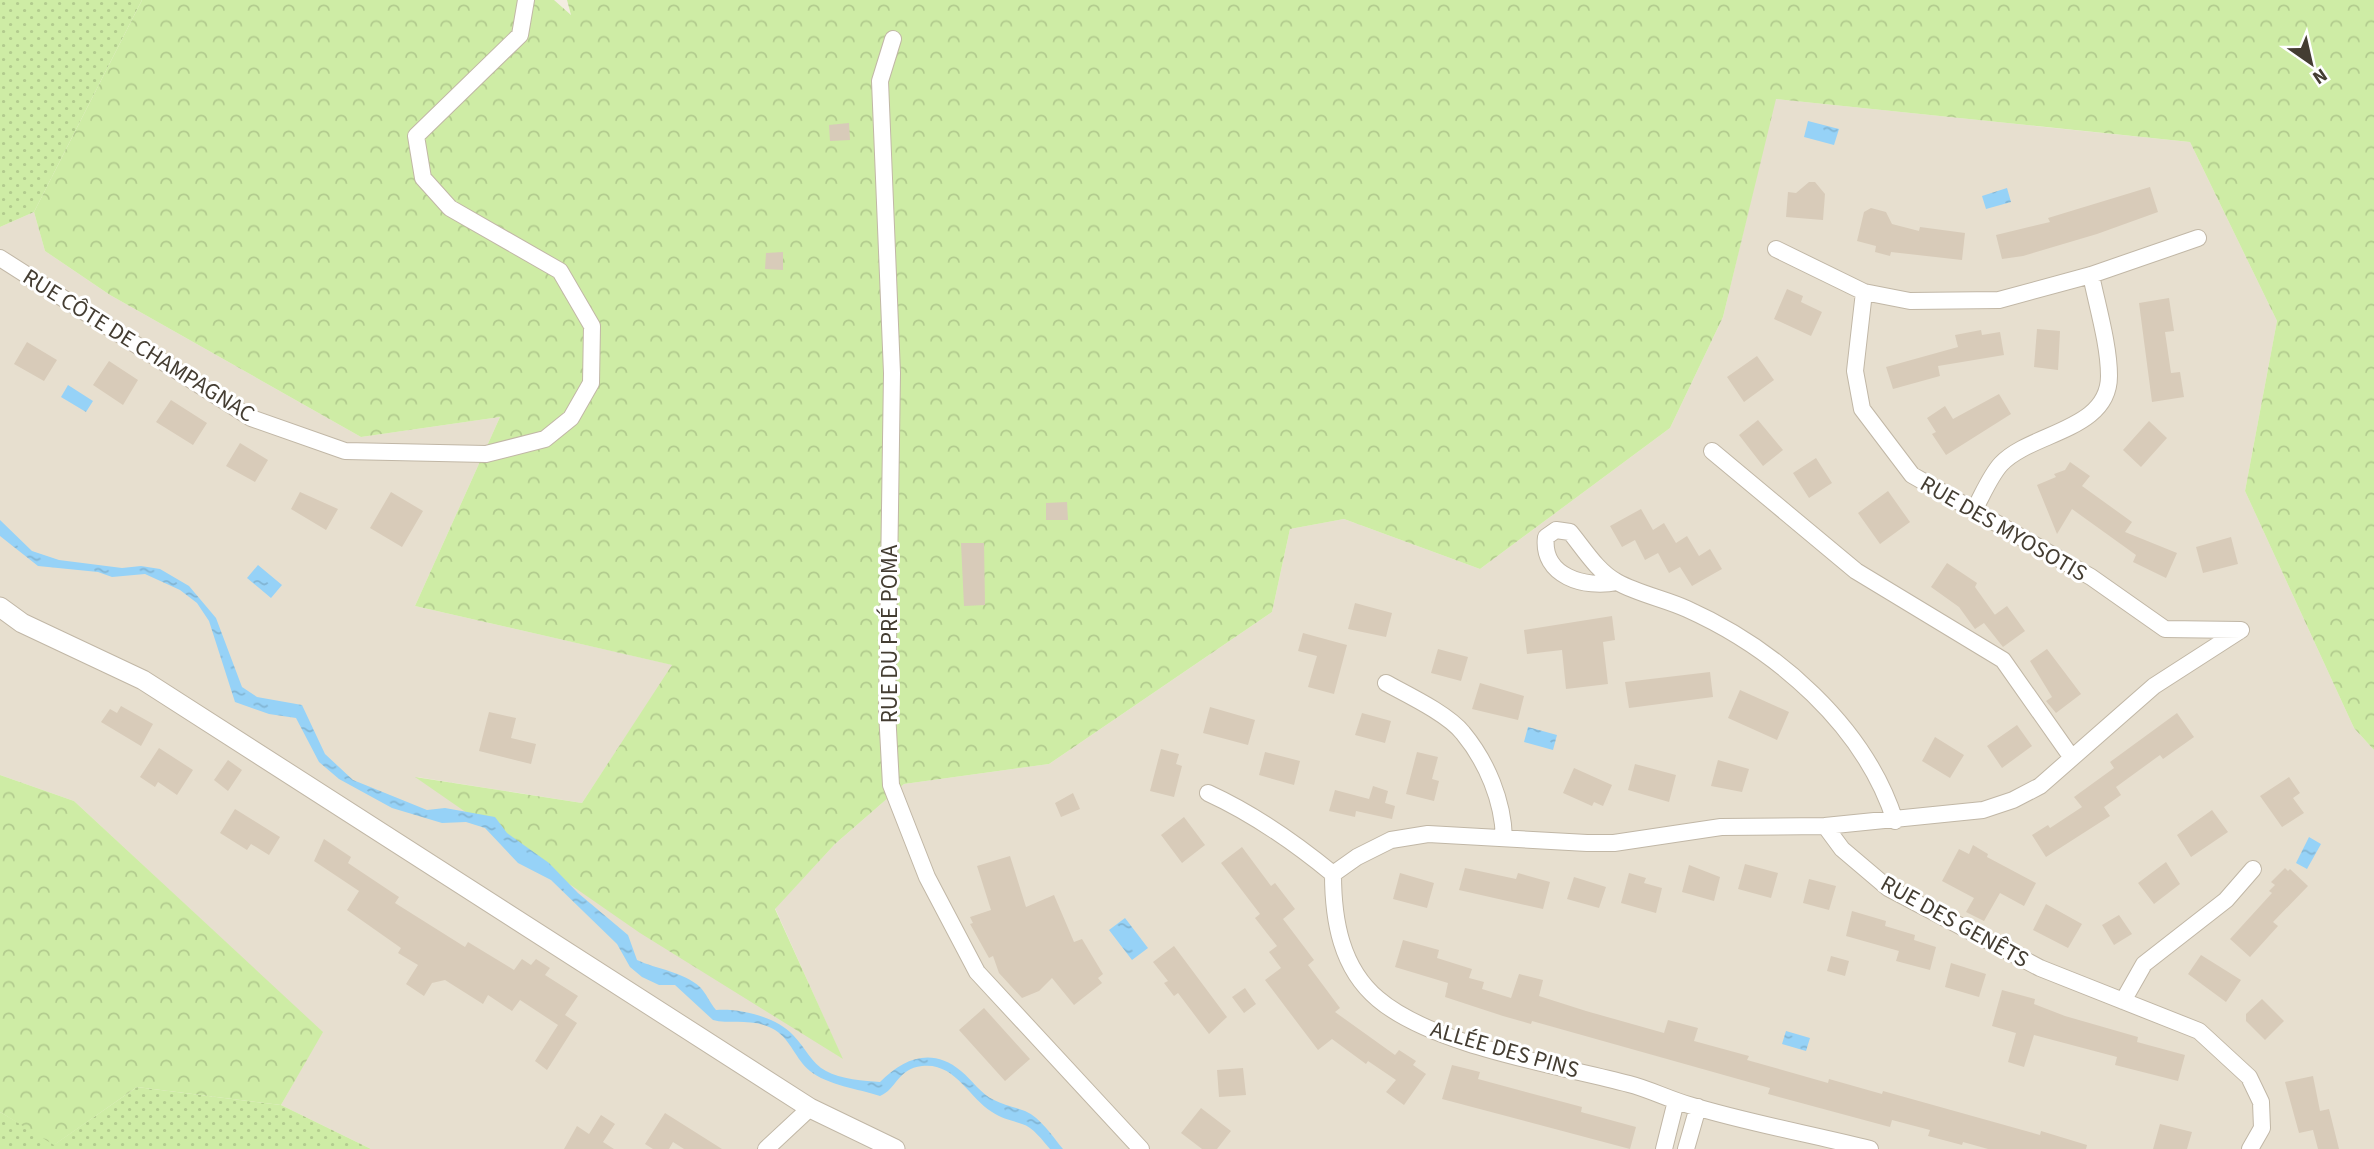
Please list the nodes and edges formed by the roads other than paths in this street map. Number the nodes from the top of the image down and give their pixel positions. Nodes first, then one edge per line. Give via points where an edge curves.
1 (526, 0) edge
2 (893, 38) dead end
3 (2198, 238) dead end
4 (1776, 249) dead end
5 (0, 258) edge
6 (2091, 275) junction
7 (1864, 292) junction
8 (1712, 451) dead end
9 (1974, 510) junction
10 (1617, 582) dead end
11 (0, 607) edge
12 (1385, 682) dead end
13 (2072, 758) junction
14 (1208, 793) dead end
15 (1895, 821) junction
16 (1825, 826) junction
17 (1504, 838) junction
18 (2253, 869) dead end
19 (1334, 874) junction
20 (2123, 1001) junction
21 (1688, 1105) junction
22 (810, 1108) junction
23 (766, 1149) edge
24 (894, 1149) edge
25 (1141, 1149) edge
26 (1664, 1149) edge
27 (1686, 1149) edge
28 (1870, 1149) edge
29 (2250, 1149) edge

1 - 5 street, RUE CÔTE DE CHAMPAGNAC via 520,35 416,136 423,178 450,208 559,271 592,326 591,383 571,418 545,439 486,454 345,451 251,418
2 - 25 street, RUE DU PRÉ POMA via 880,81 892,373 887,711 891,785 927,877 977,972
3 - 6 street
4 - 7 street
6 - 7 street via 1999,300 1910,301
6 - 9 street via 2109,377 2102,401 2087,417 2001,464
7 - 9 street, RUE DES MYOSOTIS via 1855,371 1861,409 1912,475
8 - 13 street via 1856,571 2003,660
9 - 13 street, RUE DES MYOSOTIS via 2091,577 2165,629 2241,629 2154,686
10 - 15 street via 1688,610 1737,637 1814,695 1870,763
11 - 22 street via 22,623 143,680
12 - 17 street via 1462,731 1490,775 1504,818
13 - 15 street via 2040,786 2013,800 1983,810
14 - 19 street via 1261,821
15 - 16 street
16 - 17 street via 1721,827 1614,843
16 - 20 street, RUE DES GENÊTS via 1842,849 1888,888 2040,968
17 - 19 street via 1428,834 1391,840
18 - 20 street via 2226,900 2144,964
19 - 21 street, ALLÉE DES PINS via 1333,902 1343,950 1356,975 1378,999 1469,1042 1640,1087
20 - 29 street, RUE DES GENÊTS via 2199,1031 2249,1077 2261,1102 2262,1128
21 - 26 street
21 - 27 street
21 - 28 street, ALLÉE DES PINS
22 - 23 street
22 - 24 street

